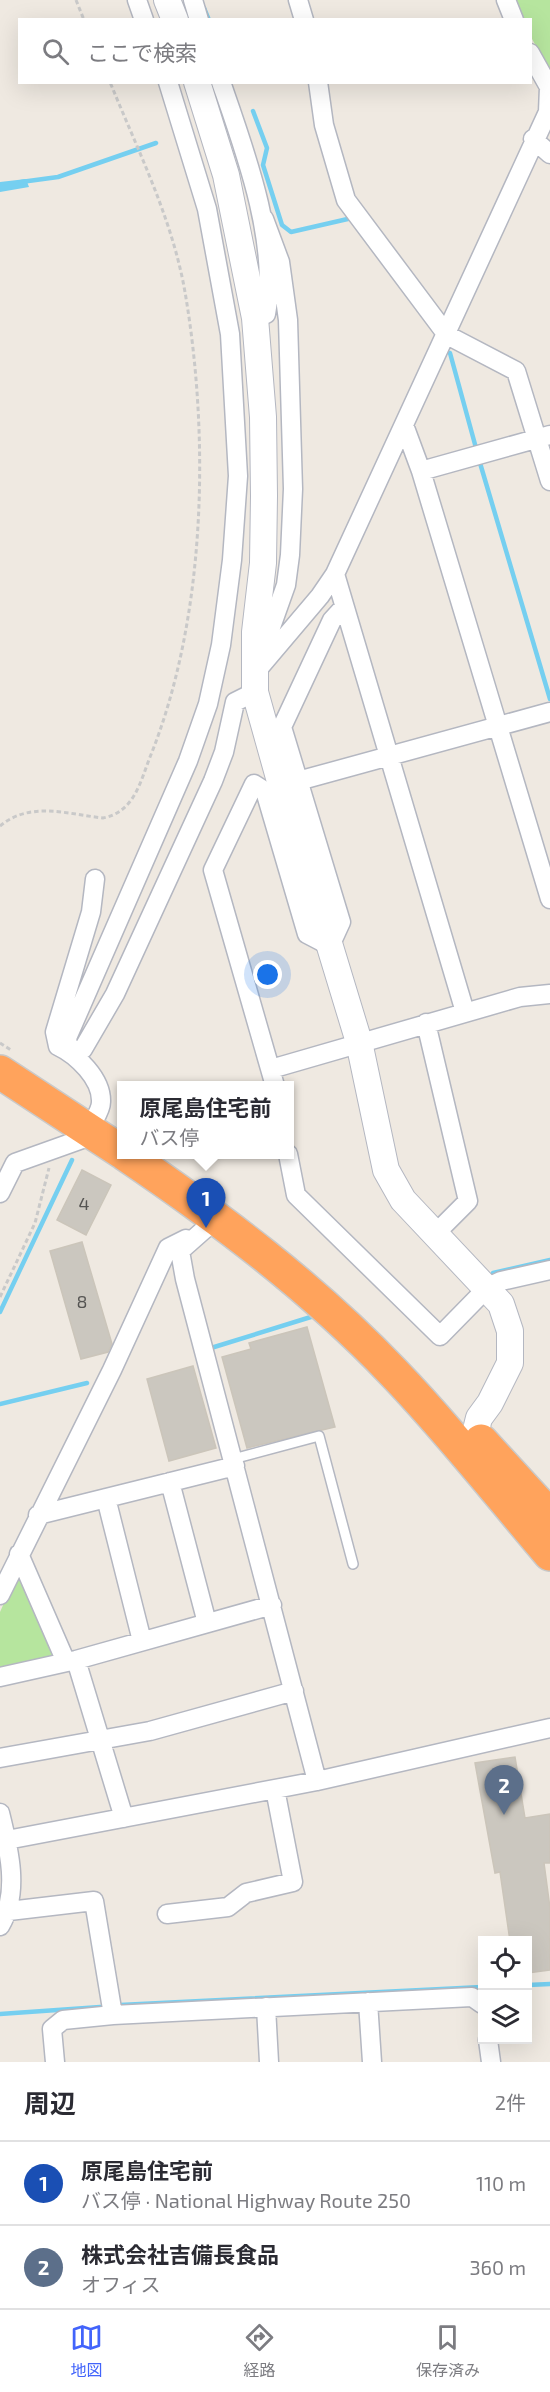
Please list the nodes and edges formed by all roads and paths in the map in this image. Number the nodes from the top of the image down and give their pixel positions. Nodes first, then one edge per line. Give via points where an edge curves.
1 (76, 0) edge
2 (137, 0) edge
3 (168, 0) edge
4 (192, 0) edge
5 (298, 0) edge
6 (506, 0) edge
7 (83, 18) edge
8 (143, 18) edge
9 (173, 18) edge
10 (198, 18) edge
11 (303, 18) edge
12 (513, 18) edge
13 (532, 55) edge
14 (111, 84) edge
15 (169, 84) edge
16 (198, 84) edge
17 (222, 84) edge
18 (318, 84) edge
19 (549, 88) edge
20 (533, 139) junction
21 (550, 154) edge
22 (264, 219) junction
23 (255, 318) junction
24 (447, 335) junction
25 (404, 424) junction
26 (544, 437) edge
27 (422, 471) junction
28 (550, 481) edge
29 (335, 574) junction
30 (343, 608) junction
31 (255, 683) junction
32 (550, 712) edge
33 (496, 726) junction
34 (389, 756) junction
35 (298, 781) junction
36 (0, 826) edge
37 (95, 879) dead end
38 (550, 899) edge
39 (330, 946) junction
40 (550, 994) edge
41 (465, 1012) junction
42 (426, 1023) junction
43 (359, 1042) junction
44 (69, 1051) junction
45 (0, 1060) edge
46 (0, 1072) edge
47 (273, 1077) edge
48 (86, 1121) junction
49 (117, 1136) edge
50 (117, 1148) edge
51 (54, 1149) junction
52 (132, 1159) edge
53 (152, 1159) edge
54 (289, 1159) edge
55 (0, 1192) edge
56 (206, 1228) junction
57 (434, 1235) junction
58 (254, 1247) junction
59 (550, 1270) edge
60 (488, 1287) junction
61 (0, 1297) edge
62 (475, 1434) junction
63 (234, 1462) junction
64 (170, 1482) junction
65 (106, 1498) junction
66 (38, 1515) junction
67 (550, 1516) edge
68 (19, 1554) junction
69 (550, 1554) edge
70 (353, 1564) dead end
71 (0, 1595) edge
72 (272, 1605) junction
73 (207, 1623) junction
74 (142, 1641) junction
75 (71, 1661) junction
76 (0, 1677) edge
77 (294, 1691) junction
78 (550, 1728) edge
79 (102, 1740) junction
80 (0, 1758) edge
81 (317, 1781) junction
82 (274, 1789) junction
83 (0, 1813) edge
84 (124, 1818) junction
85 (7, 1840) junction
86 (5, 1884) edge
87 (167, 1914) dead end
88 (4, 1919) edge
89 (478, 2001) edge
90 (368, 2002) junction
91 (266, 2007) junction
92 (113, 2014) junction
93 (489, 2044) edge
94 (55, 2062) edge
95 (269, 2062) edge
96 (372, 2062) edge
97 (491, 2062) edge

1 - 7 path
2 - 8 street
3 - 9 street
4 - 10 street
5 - 11 street
6 - 12 street
13 - 19 street
14 - 36 path via 159,197 184,290 196,386 197,556 180,655 162,727 133,800 115,816 30,810 12,816
15 - 44 street via 207,209 230,334 238,476 232,560 221,645 208,704 188,761 67,1038
16 - 23 street via 226,175
17 - 22 street
18 - 24 street via 324,125 346,200
19 - 20 street via 548,112
20 - 21 street
20 - 24 street
22 - 23 street via 269,297 266,314
22 - 31 street via 280,262 288,320 293,489 286,585
23 - 31 street via 264,496
24 - 25 street
24 - 26 street via 516,371
25 - 27 street
25 - 29 street
26 - 27 street
26 - 28 street
27 - 33 street
29 - 30 street
29 - 31 street
30 - 34 street
30 - 35 street via 332,620 282,727
31 - 39 street
31 - 44 street via 235,702 213,781 115,994 83,1049
32 - 33 street
33 - 34 street
33 - 38 street
34 - 35 street
34 - 41 street
35 - 39 street via 340,922
37 - 44 street via 91,912 55,1032 58,1046
39 - 43 street
39 - 47 street via 307,934 265,791 254,784 213,870
40 - 41 street via 520,997
41 - 42 street
42 - 43 street
42 - 57 street via 468,1201
43 - 47 street
43 - 57 street via 386,1170 403,1200
44 - 48 street via 98,1085 102,1101
45 - 48 highway
46 - 48 highway
48 - 49 highway
48 - 50 highway
48 - 51 street via 85,1138
51 - 55 street via 15,1163
51 - 61 path via 35,1223
52 - 58 highway
53 - 62 highway via 263,1235 343,1301 437,1390
54 - 60 street via 296,1195 440,1336
56 - 58 street via 238,1245
56 - 63 street via 180,1251
56 - 66 street via 168,1248 112,1371
57 - 60 street
58 - 69 highway via 392,1371
59 - 60 street
60 - 62 street via 501,1304 510,1331 510,1363 479,1418
62 - 67 highway
63 - 64 street
63 - 70 lane via 319,1436
63 - 72 street
64 - 65 street
64 - 73 street
65 - 66 street
65 - 74 street
66 - 68 street
68 - 71 street
68 - 75 street
72 - 73 street
72 - 77 street
73 - 74 street
74 - 75 street
75 - 76 street
75 - 79 street
77 - 79 street via 150,1731
77 - 81 street
78 - 81 street
79 - 80 street
79 - 84 street
81 - 82 street
82 - 84 street
82 - 87 street via 293,1882 246,1893 228,1907
83 - 85 street
84 - 85 street
85 - 86 street
86 - 88 street
88 - 92 street via 94,1901
89 - 90 street via 472,1997
90 - 91 street
90 - 96 street
91 - 92 street
91 - 95 street
92 - 94 street via 63,2020 58,2024 52,2029
93 - 97 street

